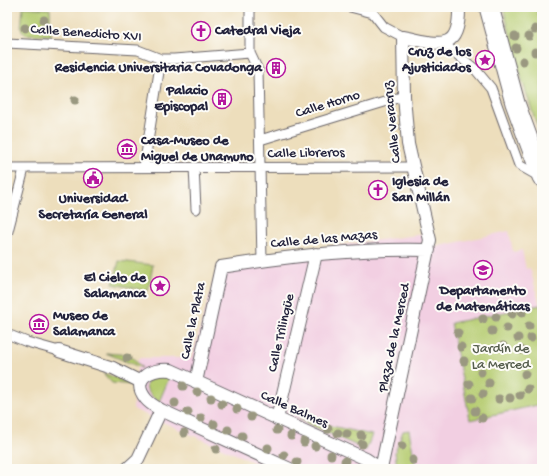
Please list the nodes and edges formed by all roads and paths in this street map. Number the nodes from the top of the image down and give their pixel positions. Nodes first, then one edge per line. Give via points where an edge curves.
1 (250, 7) edge
2 (350, 7) edge
3 (459, 7) edge
4 (489, 7) edge
5 (372, 10) edge
6 (403, 37) junction
7 (7, 43) edge
8 (444, 44) junction
9 (250, 53) junction
10 (161, 59) junction
11 (404, 96) junction
12 (260, 140) junction
13 (144, 167) junction
14 (194, 167) junction
15 (413, 167) junction
16 (7, 168) edge
17 (24, 169) junction
18 (260, 169) junction
19 (542, 178) edge
20 (196, 209) dead end
21 (7, 235) edge
22 (429, 250) junction
23 (316, 254) junction
24 (262, 260) junction
25 (221, 266) joint
26 (7, 334) edge
27 (59, 351) joint
28 (141, 382) junction
29 (196, 382) junction
30 (161, 410) junction
31 (277, 419) junction
32 (127, 469) edge
33 (290, 469) edge
34 (377, 469) edge
35 (381, 469) edge

1 - 9 street
2 - 5 street
3 - 8 street via 458,30 451,40
4 - 19 main road via 515,103
5 - 6 street via 384,26
6 - 8 street
6 - 11 street, Calle Veracruz
7 - 10 street, Calle Benedicto XVI via 138,50
8 - 19 street via 474,69 491,88 520,165
9 - 10 street
9 - 12 street via 258,70
10 - 13 street
11 - 12 street, Calle Horno
11 - 15 street, Calle Veracruz via 408,144
12 - 18 street
13 - 14 street, Calle Libreros
13 - 17 street, Calle Libreros
14 - 18 street, Calle Libreros
14 - 20 street
15 - 18 street, Calle Libreros
15 - 22 street, Calle Veracruz via 430,240
16 - 17 street, Calle Libreros
17 - 21 street
18 - 24 street
22 - 23 street, Calle de las Mazas via 383,249
22 - 35 street, Plaza de la Merced
23 - 24 street, Calle de las Mazas
23 - 31 street, Calle Trilingüe
24 - 25 street, Calle de las Mazas
25 - 29 street, Calle la Plata
26 - 27 street
27 - 28 street via 113,368
28 - 29 street, Calle Balmes via 149,372 160,369 171,370
28 - 30 street via 146,400
29 - 31 street, Calle Balmes
30 - 32 street via 138,459
30 - 33 street
31 - 34 street, Calle Balmes via 366,459

